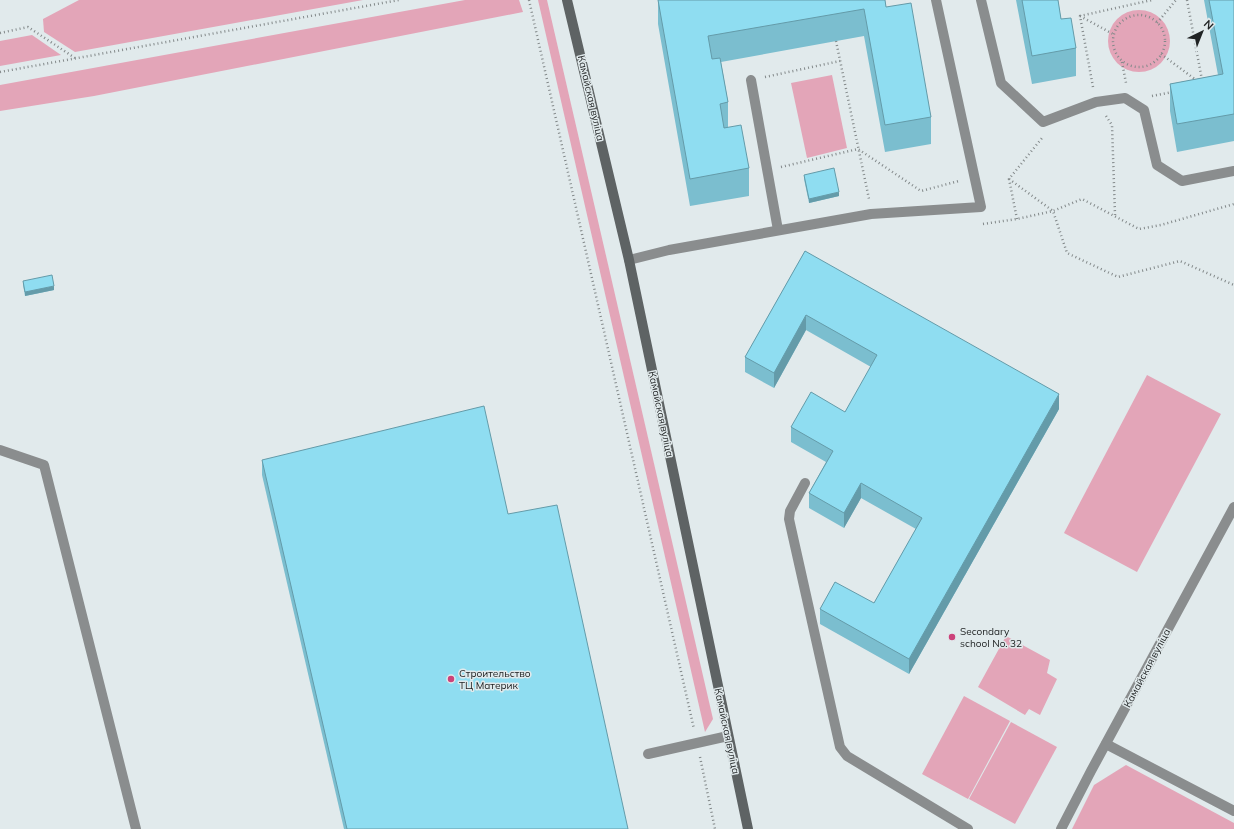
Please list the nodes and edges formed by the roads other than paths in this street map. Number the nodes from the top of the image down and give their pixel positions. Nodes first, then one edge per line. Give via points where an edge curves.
1 (567, 0) edge
2 (936, 0) edge
3 (981, 0) edge
4 (751, 80) road end
5 (1234, 171) edge
6 (778, 230) junction
7 (629, 260) junction
8 (0, 450) edge
9 (805, 483) dead end
10 (1234, 508) edge
11 (728, 736) junction
12 (1106, 744) junction
13 (648, 754) dead end
14 (1234, 811) edge
15 (136, 829) edge
16 (748, 829) edge
17 (968, 829) edge
18 (1061, 829) edge

1 - 7 street, Камайская вуліца
2 - 6 lane via 981,207 872,214
3 - 5 lane via 1001,83 1043,122 1096,102 1125,98 1144,110 1157,164 1182,181
4 - 6 lane
6 - 7 lane
7 - 11 street, Камайская вуліца
8 - 15 lane via 44,465
9 - 17 lane via 790,511 789,519 840,747 847,756
10 - 12 lane, Камайская вуліца
11 - 13 lane
11 - 16 street, Камайская вуліца
12 - 14 lane
12 - 18 lane, Камайская вуліца

